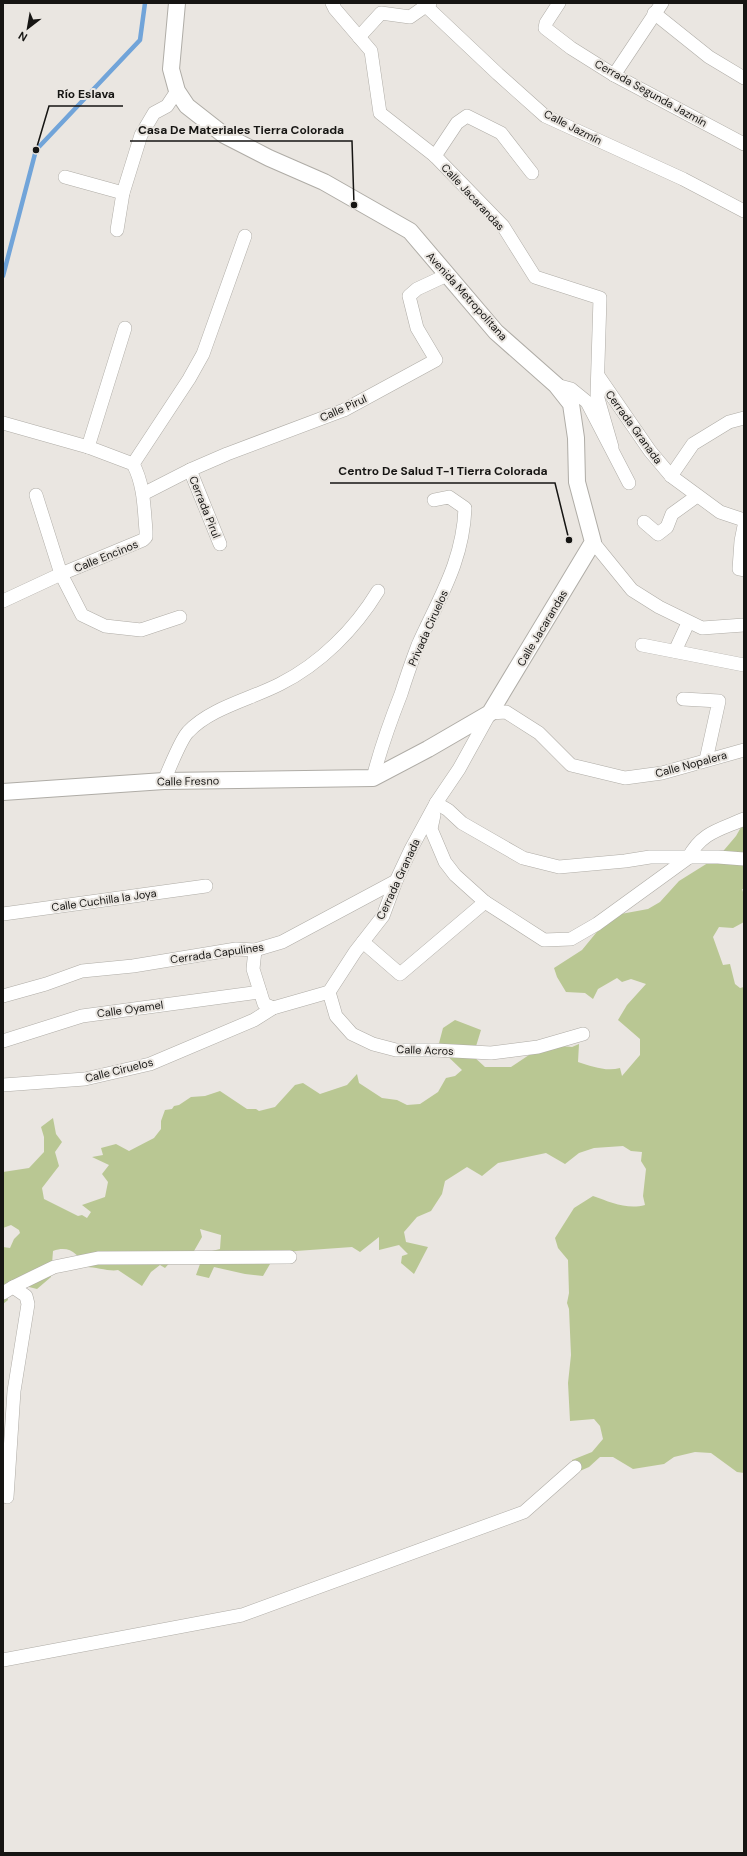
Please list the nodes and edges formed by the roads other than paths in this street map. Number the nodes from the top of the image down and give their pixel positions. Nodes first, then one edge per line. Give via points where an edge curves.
1 (178, 3) edge
2 (332, 3) edge
3 (559, 3) edge
4 (428, 5) edge
5 (658, 8) edge
6 (359, 37) junction
7 (614, 75) junction
8 (744, 78) edge
9 (178, 91) junction
10 (744, 144) edge
11 (436, 156) junction
12 (532, 173) dead end
13 (65, 177) dead end
14 (123, 193) junction
15 (744, 211) edge
16 (116, 230) dead end
17 (245, 236) dead end
18 (447, 274) junction
19 (126, 328) dead end
20 (599, 377) junction
21 (556, 385) junction
22 (744, 418) edge
23 (3, 423) edge
24 (88, 447) junction
25 (612, 447) junction
26 (133, 464) junction
27 (190, 470) junction
28 (671, 476) junction
29 (629, 483) dead end
30 (143, 494) junction
31 (36, 495) dead end
32 (698, 496) junction
33 (434, 500) dead end
34 (744, 520) edge
35 (644, 522) dead end
36 (744, 526) edge
37 (593, 542) junction
38 (220, 544) dead end
39 (742, 569) edge
40 (61, 574) junction
41 (378, 590) dead end
42 (3, 601) edge
43 (180, 617) dead end
44 (688, 623) junction
45 (744, 625) edge
46 (642, 645) dead end
47 (675, 651) junction
48 (744, 665) edge
49 (683, 699) dead end
50 (490, 712) junction
51 (744, 750) edge
52 (706, 760) junction
53 (373, 778) junction
54 (164, 781) junction
55 (3, 792) edge
56 (436, 804) junction
57 (744, 819) edge
58 (688, 858) junction
59 (744, 859) edge
60 (396, 881) junction
61 (206, 886) dead end
62 (485, 902) junction
63 (3, 914) edge
64 (363, 942) junction
65 (255, 950) junction
66 (260, 992) junction
67 (329, 992) junction
68 (3, 996) edge
69 (272, 1008) junction
70 (584, 1034) dead end
71 (3, 1041) edge
72 (3, 1085) edge
73 (290, 1257) dead end
74 (8, 1290) edge
75 (575, 1467) dead end
76 (7, 1497) dead end
77 (3, 1660) edge

1 - 9 street, Avenida Metropolitana via 171,69
2 - 6 street, Calle Jacarandas
3 - 7 street, Cerrada Segunda Jazmín via 545,28
4 - 6 street via 410,16 382,13
4 - 15 street, Calle Jazmín via 545,116 683,179
5 - 7 street
5 - 8 street via 709,57
6 - 11 street, Calle Jacarandas via 371,51 380,113
7 - 10 street, Cerrada Segunda Jazmín
9 - 14 street via 169,104 151,117 136,149
9 - 18 street, Avenida Metropolitana via 187,106 224,135 324,182 410,232
11 - 12 street via 457,124 467,116 502,134
11 - 20 street, Calle Jacarandas via 503,226 535,277 600,298
13 - 14 street
14 - 16 street
17 - 26 street via 203,354
18 - 21 street, Avenida Metropolitana via 496,332
18 - 27 street, Calle Pirul via 417,289 409,296 418,328 436,360 344,410
19 - 24 street
20 - 25 street, Calle Jacarandas via 598,395
20 - 28 street, Cerrada Granada via 650,451
21 - 25 street via 571,389 587,402
21 - 37 street, Avenida Metropolitana via 571,404 576,438 577,482
22 - 28 street via 729,422 693,444
23 - 24 street
24 - 26 street
25 - 29 street
26 - 30 street, Calle Encinos
27 - 30 street, Calle Pirul
27 - 38 street, Cerrada Pirul
28 - 32 street, Cerrada Granada
30 - 40 street, Calle Encinos via 146,531 143,540
31 - 40 street
32 - 34 street, Cerrada Granada via 720,512
32 - 35 street via 672,514 667,527 658,534
33 - 53 street, Privada Ciruelos via 449,497 465,508 464,530 457,558 418,646
36 - 39 street via 741,541
37 - 44 street, Avenida Metropolitana via 632,590
37 - 50 street, Calle Jacarandas
40 - 42 street, Calle Encinos
40 - 43 street via 82,615 105,626 141,630
41 - 54 street via 369,606 343,637 303,670 281,684 206,717 187,732
44 - 45 street, Avenida Metropolitana via 702,628
44 - 47 street
46 - 47 street
47 - 48 street
49 - 52 street via 719,701
50 - 52 street, Calle Nopalera via 506,712 539,733 571,765 625,778 662,773
50 - 53 street, Calle Jacarandas
50 - 56 street, Calle Jacarandas via 460,769
51 - 52 street, Calle Nopalera
53 - 54 street, Calle Fresno
54 - 55 street, Calle Fresno
56 - 58 street via 448,810 462,823 523,858 559,867 626,861 650,856
56 - 60 street, Cerrada Granada
56 - 62 street via 431,829 446,862 455,875
57 - 58 street via 706,835 694,846
58 - 59 street
58 - 62 street via 610,915 571,939 544,940
60 - 64 street, Cerrada Granada via 383,916
60 - 65 street, Cerrada Capulines via 282,942
61 - 63 street, Calle Cuchilla la Joya
62 - 64 street via 400,974
64 - 67 street, Cerrada Granada
65 - 66 street via 253,969
65 - 68 street, Cerrada Capulines via 236,949 133,966 82,971
66 - 69 street via 264,1004
66 - 71 street, Calle Oyamel via 82,1016
67 - 69 street
67 - 70 street, Calle Acros via 336,1016 352,1034 373,1044 396,1050 491,1053 538,1047
69 - 72 street, Calle Ciruelos via 254,1020 150,1064 86,1079
73 - 74 street via 98,1258 54,1267
74 - 76 street via 26,1296 28,1304 14,1391
75 - 77 street via 524,1512 242,1615

